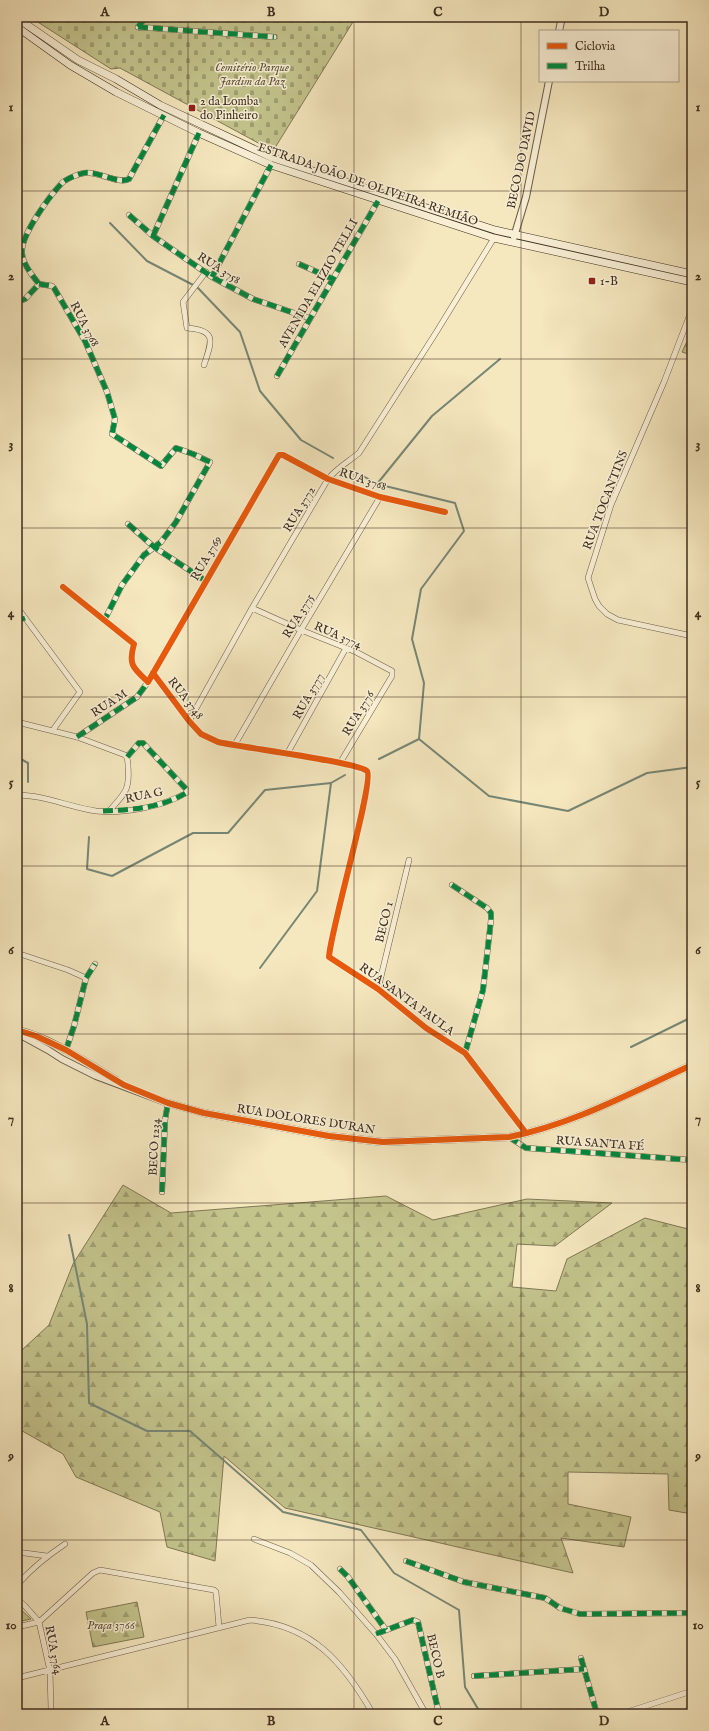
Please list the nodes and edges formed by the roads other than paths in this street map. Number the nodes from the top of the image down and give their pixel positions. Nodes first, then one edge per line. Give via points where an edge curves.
1 (146, 17) edge
2 (562, 17) edge
3 (17, 18) edge
4 (17, 27) edge
5 (560, 30) edge
6 (274, 37) dead end
7 (109, 75) junction
8 (549, 82) edge
9 (123, 83) junction
10 (103, 85) junction
11 (116, 92) junction
12 (164, 115) junction
13 (198, 133) junction
14 (271, 165) junction
15 (378, 201) junction
16 (129, 215) dead end
17 (153, 236) junction
18 (494, 238) junction
19 (514, 239) junction
20 (299, 264) dead end
21 (206, 272) junction
22 (692, 274) edge
23 (212, 277) junction
24 (333, 279) junction
25 (692, 282) edge
26 (39, 284) junction
27 (17, 302) edge
28 (692, 310) edge
29 (310, 318) junction
30 (204, 364) dead end
31 (276, 376) dead end
32 (279, 455) joint
33 (328, 479) junction
34 (380, 497) junction
35 (445, 512) dead end
36 (128, 524) dead end
37 (154, 547) junction
38 (206, 581) junction
39 (63, 587) dead end
40 (17, 607) edge
41 (252, 608) junction
42 (105, 619) junction
43 (300, 630) junction
44 (692, 636) edge
45 (346, 648) junction
46 (153, 672) junction
47 (393, 674) joint
48 (148, 682) junction
49 (188, 721) junction
50 (17, 722) edge
51 (53, 730) junction
52 (77, 737) junction
53 (234, 746) junction
54 (287, 754) junction
55 (127, 757) junction
56 (324, 760) joint
57 (340, 763) junction
58 (17, 794) edge
59 (110, 810) junction
60 (409, 860) dead end
61 (452, 885) dead end
62 (17, 953) edge
63 (96, 964) dead end
64 (86, 978) junction
65 (378, 989) junction
66 (17, 1030) edge
67 (17, 1033) edge
68 (66, 1050) junction
69 (465, 1053) junction
70 (59, 1058) junction
71 (66, 1061) junction
72 (692, 1065) edge
73 (124, 1085) junction
74 (168, 1103) junction
75 (526, 1133) junction
76 (509, 1136) junction
77 (692, 1160) edge
78 (162, 1192) dead end
79 (254, 1539) dead end
80 (64, 1544) dead end
81 (17, 1552) edge
82 (48, 1556) junction
83 (406, 1561) dead end
84 (340, 1569) dead end
85 (17, 1585) edge
86 (17, 1599) edge
87 (692, 1613) edge
88 (39, 1622) junction
89 (17, 1627) edge
90 (219, 1627) junction
91 (386, 1630) junction
92 (376, 1634) junction
93 (581, 1658) dead end
94 (584, 1669) junction
95 (50, 1671) junction
96 (474, 1676) dead end
97 (17, 1678) edge
98 (692, 1691) edge
99 (49, 1713) edge
100 (373, 1714) edge
101 (426, 1714) edge
102 (439, 1714) edge
103 (598, 1714) edge
104 (620, 1714) edge

1 - 6 street via 138,26
2 - 5 street
3 - 7 main road, ESTRADA JOÃO DE OLIVEIRA REMIÃO via 78,60
4 - 10 main road, ESTRADA JOÃO DE OLIVEIRA REMIÃO
7 - 9 main road, ESTRADA JOÃO DE OLIVEIRA REMIÃO
7 - 10 main road
8 - 19 street, BECO DO DAVID via 526,197
9 - 11 main road
9 - 19 main road, ESTRADA JOÃO DE OLIVEIRA REMIÃO via 160,105 273,158
10 - 11 main road, ESTRADA JOÃO DE OLIVEIRA REMIÃO
11 - 12 main road, ESTRADA JOÃO DE OLIVEIRA REMIÃO
12 - 13 main road, ESTRADA JOÃO DE OLIVEIRA REMIÃO
12 - 26 street via 127,181 88,172 82,173 63,182 42,209 24,239 22,251 23,261
13 - 14 main road, ESTRADA JOÃO DE OLIVEIRA REMIÃO
13 - 17 street
14 - 15 main road, ESTRADA JOÃO DE OLIVEIRA REMIÃO
14 - 23 street
15 - 18 main road, ESTRADA JOÃO DE OLIVEIRA REMIÃO
15 - 24 street, AVENIDA ELIZIO TELLI
16 - 17 street, RUA 3758
17 - 21 street, RUA 3758
18 - 19 main road, ESTRADA JOÃO DE OLIVEIRA REMIÃO
18 - 33 street, RUA 3772 via 438,331 359,453 336,469
19 - 22 main road, ESTRADA JOÃO DE OLIVEIRA REMIÃO
19 - 25 main road, ESTRADA JOÃO DE OLIVEIRA REMIÃO
20 - 24 street
21 - 23 street, RUA 3758
21 - 30 street via 183,302 187,328 206,331 210,336 211,344
23 - 29 street, RUA 3758 via 253,299
24 - 29 street, AVENIDA ELIZIO TELLI
26 - 27 street via 25,299
26 - 37 street, RUA 3768 via 54,288 85,341 112,406 115,419 112,434 161,466 176,448 210,462 176,522 162,542
28 - 44 street, RUA TOCANTINS via 611,506 588,578 595,599 607,614 618,620
29 - 31 street, AVENIDA ELIZIO TELLI
32 - 33 street, RUA 3768
32 - 38 street, RUA 3769
33 - 34 street, RUA 3768
33 - 41 street, RUA 3772
34 - 35 street, RUA 3768
34 - 43 street, RUA 3775
36 - 37 street
37 - 38 street
37 - 42 street via 144,555 122,585
38 - 46 street, RUA 3769
39 - 42 street, RUA 3748
40 - 51 street via 80,692
41 - 43 street, RUA 3774
41 - 49 street, RUA 3772
42 - 48 street, RUA 3748 via 134,644 132,666
43 - 45 street, RUA 3774
43 - 53 street, RUA 3775
45 - 47 street, RUA 3774 via 392,671
45 - 54 street, RUA 3777
46 - 48 street, RUA 3748
46 - 49 street, RUA 3748
47 - 57 street, RUA 3776
48 - 52 street, RUA M via 138,697
49 - 53 street, RUA 3748 via 201,734
50 - 51 street
51 - 52 street
52 - 55 street via 120,752
53 - 54 street, RUA 3748
54 - 56 street, RUA 3748
55 - 59 street via 128,789
55 - 59 street, RUA G via 139,743 143,743 187,791 179,797 153,806
56 - 57 street, RUA SANTA PAULA
57 - 65 street, RUA SANTA PAULA via 363,768 369,775 329,957
58 - 59 street, RUA G via 97,811
60 - 65 street, BECO 1
61 - 69 street via 487,908 491,914 483,990
62 - 64 street
63 - 64 street
64 - 68 street
65 - 69 street, RUA SANTA PAULA via 426,1028
66 - 68 street, RUA DOLORES DURAN
67 - 70 street, RUA DOLORES DURAN
68 - 70 street via 62,1051
68 - 71 street
68 - 73 street, RUA DOLORES DURAN
69 - 75 street, RUA SANTA PAULA
70 - 71 street, RUA DOLORES DURAN
71 - 73 street, RUA DOLORES DURAN via 96,1076
72 - 75 street, RUA DOLORES DURAN via 598,1109
73 - 74 street, RUA DOLORES DURAN
74 - 76 street, RUA DOLORES DURAN via 204,1113 329,1136 383,1142
74 - 78 street, BECO 1234
75 - 76 street, RUA DOLORES DURAN
76 - 77 street, RUA SANTA FÉ via 526,1148
79 - 92 street via 290,1553 311,1565
80 - 82 street
81 - 82 street
82 - 85 street
83 - 87 street via 464,1582 545,1598 560,1608 580,1614
84 - 91 street
86 - 88 street, RUA 3764
88 - 89 street
88 - 90 street via 92,1573 100,1570 214,1590
88 - 95 street, RUA 3764
90 - 95 street
90 - 100 street via 250,1620 268,1621 307,1636 323,1648 350,1678
91 - 92 street, BECO B
91 - 102 street, BECO B via 413,1620 418,1622
92 - 101 street via 396,1659
93 - 94 street
94 - 96 street
94 - 103 street
95 - 97 street
95 - 99 street, RUA 3764
98 - 104 street

